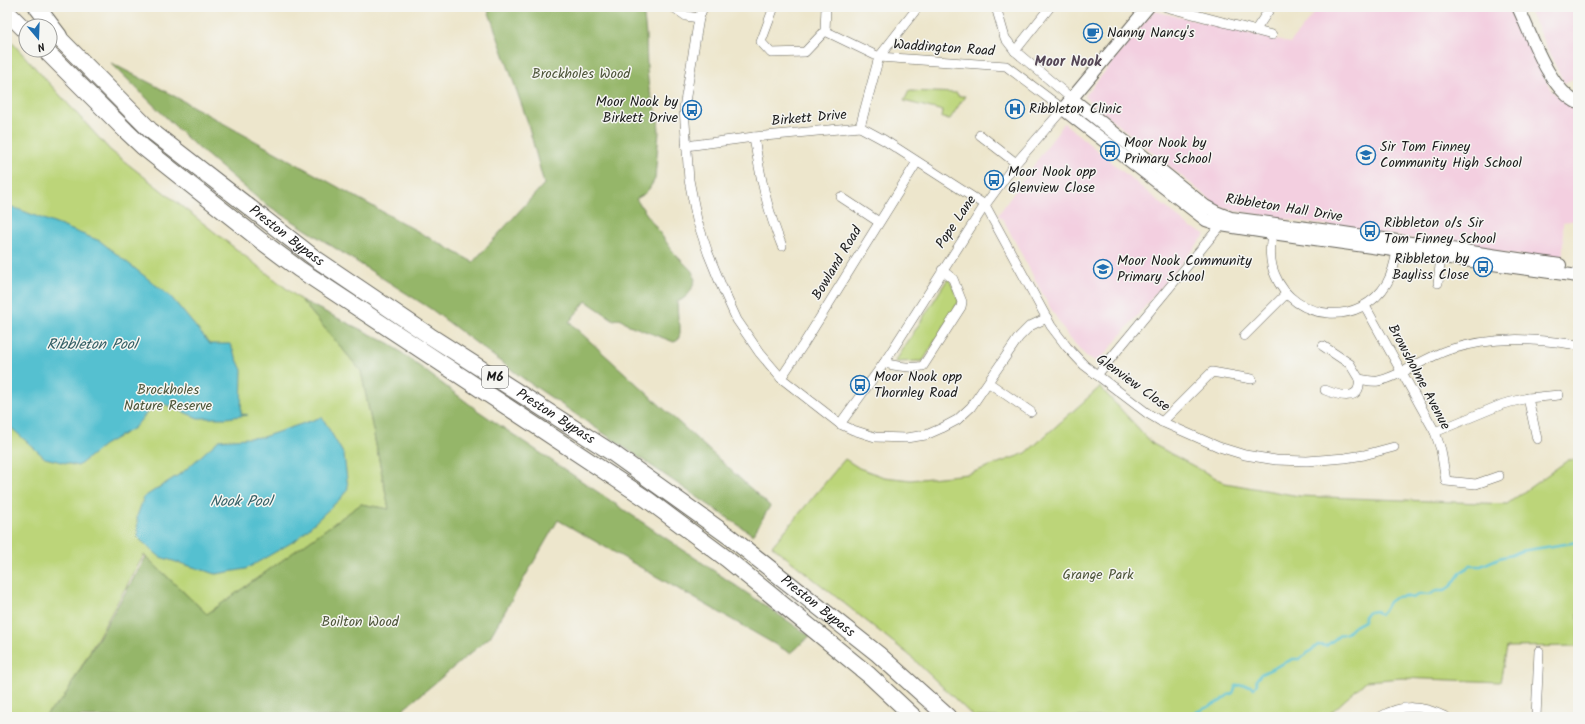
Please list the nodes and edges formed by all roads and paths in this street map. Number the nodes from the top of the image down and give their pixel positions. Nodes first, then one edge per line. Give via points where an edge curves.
1 (28, 7) edge
2 (37, 7) edge
3 (673, 7) edge
4 (703, 7) edge
5 (774, 7) edge
6 (826, 7) edge
7 (918, 7) edge
8 (996, 7) edge
9 (1050, 7) edge
10 (1166, 7) edge
11 (1271, 7) edge
12 (1518, 7) edge
13 (1143, 9) edge
14 (7, 12) edge
15 (39, 18) edge
16 (699, 18) junction
17 (18, 23) edge
18 (825, 31) junction
19 (1255, 31) junction
20 (1272, 35) dead end
21 (58, 37) edge
22 (66, 45) junction
23 (1014, 51) junction
24 (880, 57) junction
25 (53, 58) edge
26 (1072, 98) junction
27 (1578, 102) edge
28 (1063, 109) junction
29 (860, 127) junction
30 (980, 134) dead end
31 (754, 137) junction
32 (686, 146) junction
33 (917, 162) junction
34 (1016, 163) junction
35 (841, 197) dead end
36 (985, 205) junction
37 (1222, 220) junction
38 (879, 222) junction
39 (1273, 228) junction
40 (782, 246) dead end
41 (1398, 246) junction
42 (1441, 257) junction
43 (1578, 268) edge
44 (942, 270) junction
45 (1563, 270) junction
46 (1578, 276) edge
47 (1438, 283) dead end
48 (1286, 294) junction
49 (1365, 306) junction
50 (1047, 318) junction
51 (1244, 336) dead end
52 (1578, 345) edge
53 (1323, 346) dead end
54 (884, 363) junction
55 (1402, 372) junction
56 (1097, 375) junction
57 (781, 378) junction
58 (1252, 379) dead end
59 (1359, 379) junction
60 (989, 383) junction
61 (1324, 390) dead end
62 (1559, 395) dead end
63 (1528, 398) junction
64 (1031, 412) dead end
65 (1162, 422) junction
66 (840, 424) junction
67 (1434, 432) junction
68 (1537, 439) dead end
69 (1394, 447) dead end
70 (1499, 476) dead end
71 (1539, 651) dead end
72 (914, 717) edge
73 (948, 717) edge
74 (1380, 717) edge
75 (1446, 717) edge
76 (1536, 717) edge

1 - 15 highway
2 - 22 highway
3 - 16 street via 686,16
4 - 16 street
5 - 18 street via 761,42 771,53 805,52
6 - 18 street
7 - 24 street
8 - 23 street via 1005,38
9 - 23 street
10 - 19 street
11 - 19 street
12 - 27 street via 1550,75 1564,94
13 - 26 street, Pope Lane
14 - 17 highway
16 - 32 street via 684,108
18 - 24 street
19 - 20 street
21 - 22 highway, Preston Bypass / M6
22 - 73 highway, Preston Bypass / M6 via 150,130 316,259 430,336 614,454 730,537 878,654
23 - 26 street
24 - 28 street, Waddington Road via 1006,66
24 - 29 street
25 - 72 highway, Preston Bypass / M6 via 126,131 260,240 299,269 654,505 740,569 869,675
26 - 28 street, Pope Lane
26 - 37 street, Ribbleton Hall Drive
28 - 34 street, Pope Lane
28 - 37 street, Ribbleton Hall Drive via 1206,220
29 - 31 street, Birkett Drive
29 - 33 street, Birkett Drive
30 - 34 street
31 - 32 street, Birkett Drive
31 - 40 street via 763,192
32 - 57 street via 689,180 697,220 721,285 737,320
33 - 36 street, Birkett Drive
33 - 38 street, Bowland Road
34 - 36 street, Pope Lane
35 - 38 street
36 - 44 street, Pope Lane
36 - 50 street, Glenview Close
37 - 39 street, Ribbleton Hall Drive via 1231,218
37 - 56 street
38 - 57 street, Bowland Road
39 - 41 street, Ribbleton Hall Drive
39 - 48 street via 1270,251 1272,267 1277,281
41 - 42 street, Ribbleton Hall Drive
41 - 45 street, Ribbleton Hall Drive
41 - 49 street via 1388,283 1378,296
42 - 45 street, Ribbleton Hall Drive
42 - 47 street
43 - 45 street, Ribbleton Hall Drive
44 - 54 street, Pope Lane
44 - 54 street, Pope Lane via 953,279 962,302 961,307 923,366
45 - 46 street, Ribbleton Hall Drive
48 - 49 street via 1306,308 1321,313 1344,314
48 - 51 street
49 - 55 street, Browsholme Avenue
50 - 56 street, Glenview Close via 1067,348
50 - 60 street via 1030,326 1019,337
52 - 55 street via 1526,339 1494,340 1446,351
53 - 59 street via 1350,364
54 - 66 street, Pope Lane
55 - 59 street via 1376,381
55 - 67 street, Browsholme Avenue
56 - 65 street, Glenview Close
57 - 66 street
58 - 65 street via 1212,372
59 - 61 street via 1360,385 1349,396
60 - 64 street
60 - 66 street via 971,407 957,420 926,435 906,438 875,437
62 - 63 street
63 - 67 street via 1503,404
63 - 68 street
65 - 69 street, Glenview Close via 1219,447 1245,455 1276,460 1345,458
67 - 70 street, Browsholme Avenue via 1441,450 1446,481 1476,484
71 - 76 street
74 - 75 street via 1391,711 1412,707 1428,709

